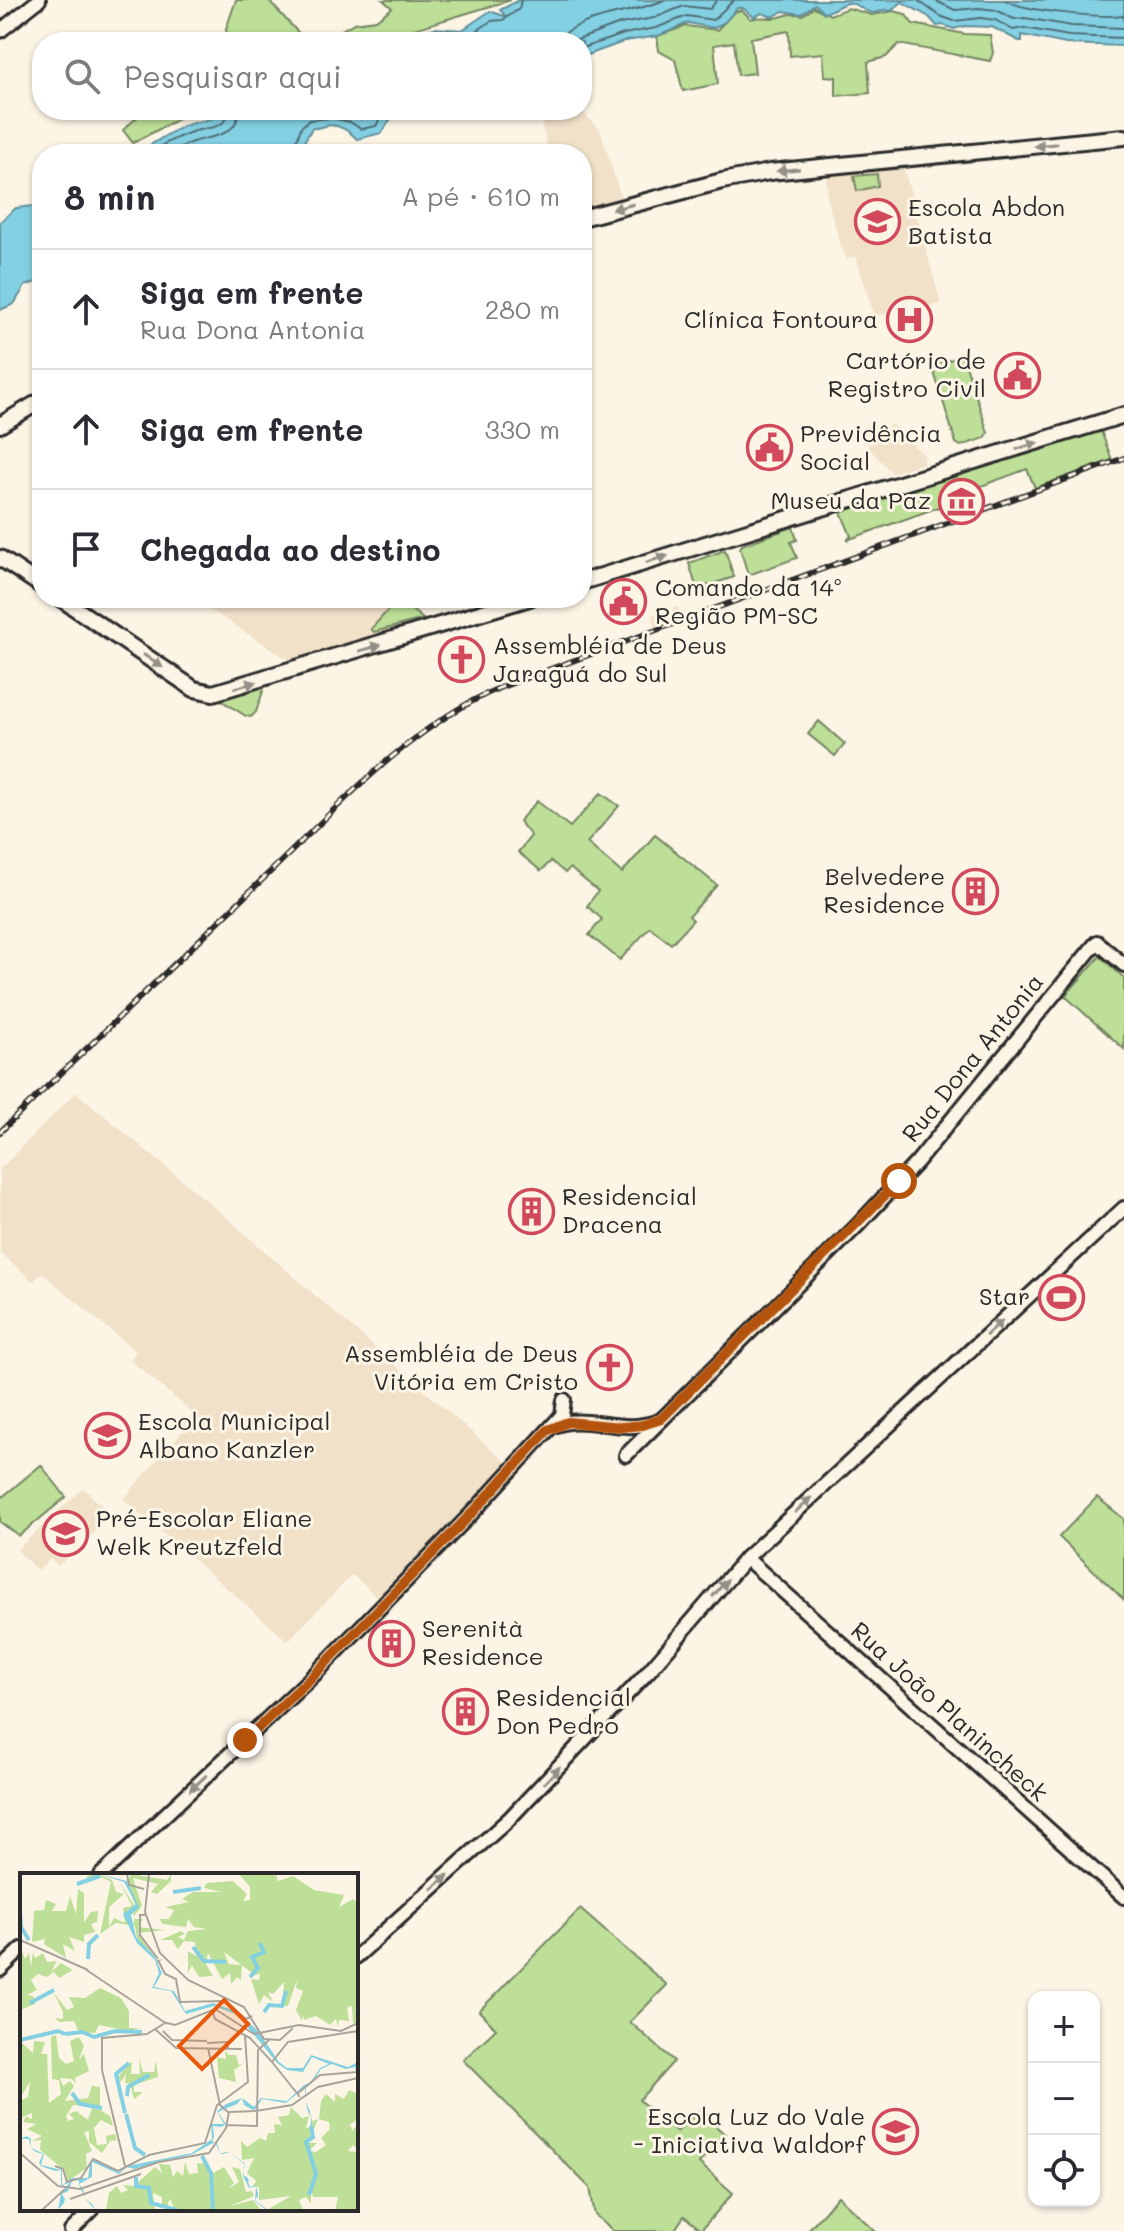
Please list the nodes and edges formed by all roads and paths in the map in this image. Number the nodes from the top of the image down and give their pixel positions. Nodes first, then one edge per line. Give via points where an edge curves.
1 (39, 0) edge
2 (0, 31) edge
3 (1124, 137) edge
4 (592, 215) edge
5 (32, 406) edge
6 (1124, 415) edge
7 (0, 425) edge
8 (0, 558) edge
9 (32, 579) edge
10 (592, 579) edge
11 (75, 608) edge
12 (497, 608) edge
13 (1124, 965) edge
14 (1124, 1208) edge
15 (564, 1400) dead end
16 (661, 1419) junction
17 (548, 1430) junction
18 (626, 1455) dead end
19 (746, 1558) junction
20 (103, 1873) edge
21 (1124, 1897) edge
22 (20, 1951) edge
23 (358, 1955) edge
24 (0, 1970) edge
25 (91, 2211) edge
26 (71, 2231) edge

1 - 2 main road
3 -> 4 highway via 770,172
5 - 7 highway
10 -> 6 highway
8 - 9 highway
11 -> 12 highway via 205,693
13 - 16 main road, Rua Dona Antonia via 1097,942 917,1162
19 -> 14 main road
15 - 17 main road via 562,1415
16 - 17 main road via 630,1427 568,1422
16 - 18 main road, Rua Dona Antonia
17 -> 20 main road via 315,1674
19 - 21 main road, Rua João Planincheck
23 -> 19 main road via 509,1819 637,1684
22 - 24 main road
25 - 26 main road

